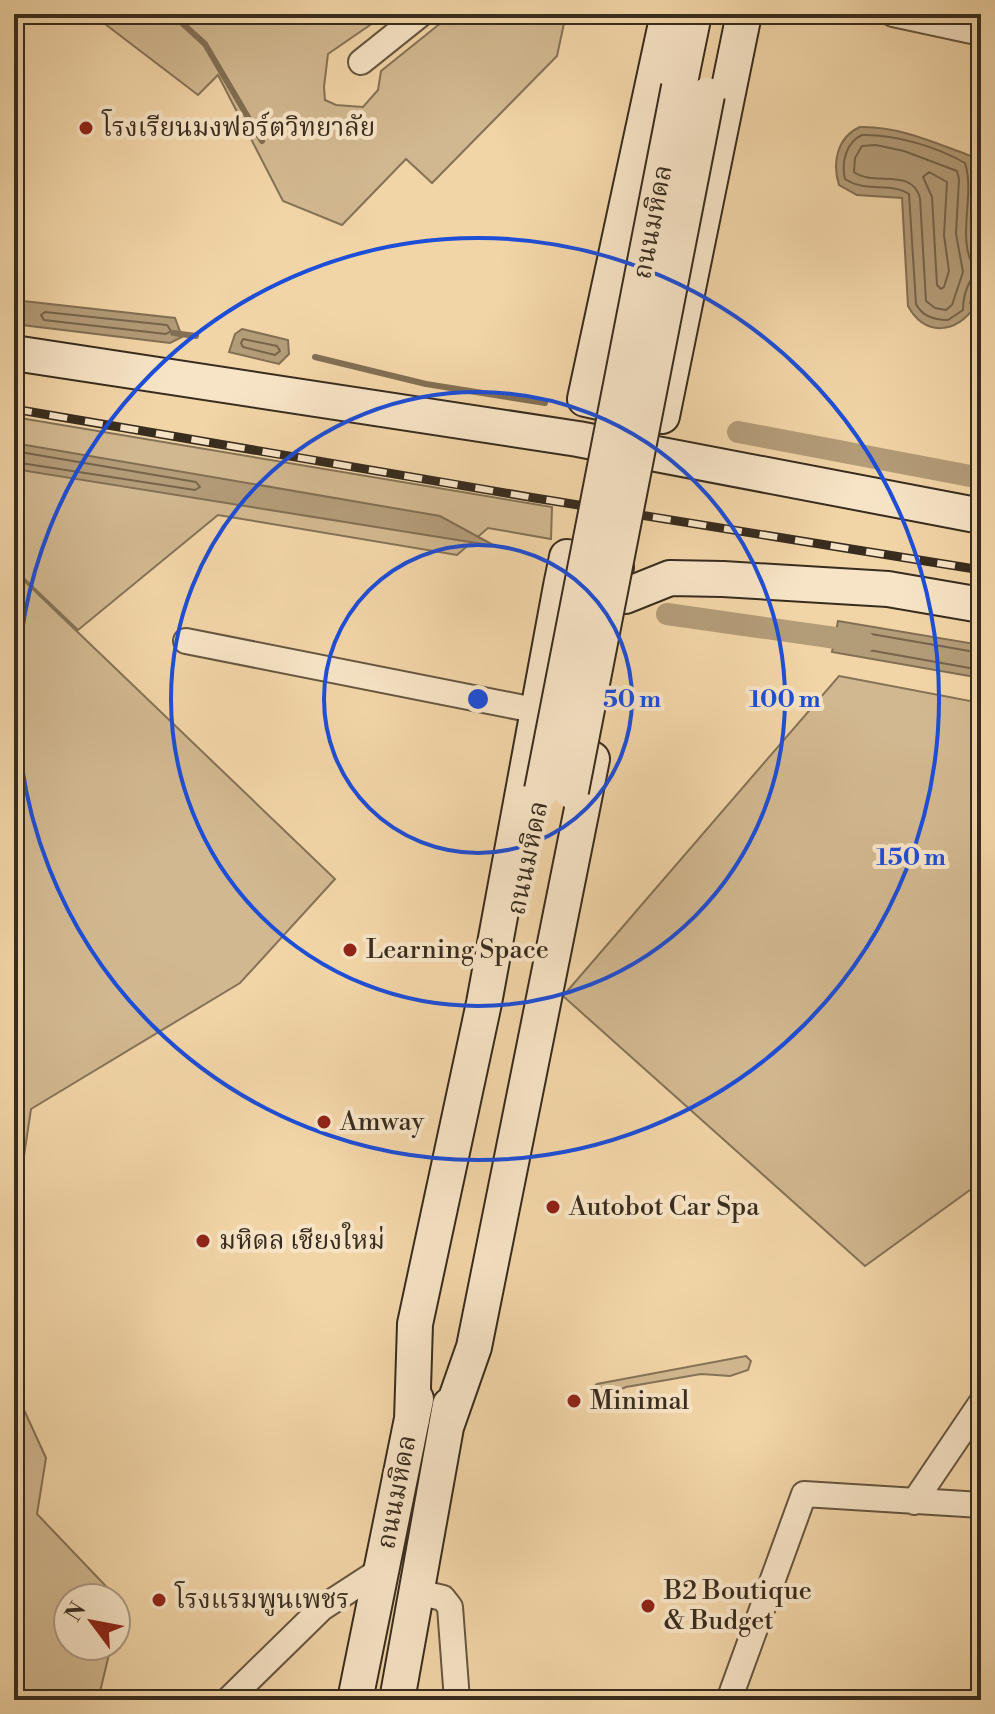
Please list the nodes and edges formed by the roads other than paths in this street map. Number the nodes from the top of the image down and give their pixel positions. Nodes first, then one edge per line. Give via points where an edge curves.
1 (421, 14) edge
2 (668, 14) edge
3 (694, 14) edge
4 (723, 14) edge
5 (744, 14) edge
6 (893, 14) edge
7 (981, 33) edge
8 (361, 62) dead end
9 (693, 91) junction
10 (14, 353) edge
11 (585, 399) junction
12 (662, 416) junction
13 (578, 439) junction
14 (656, 454) junction
15 (981, 516) edge
16 (628, 583) junction
17 (981, 605) edge
18 (186, 641) dead end
19 (539, 711) junction
20 (557, 790) junction
21 (981, 1403) edge
22 (412, 1420) junction
23 (446, 1427) junction
24 (914, 1502) junction
25 (981, 1505) edge
26 (382, 1569) junction
27 (417, 1592) junction
28 (228, 1700) edge
29 (355, 1700) edge
30 (397, 1700) edge
31 (457, 1700) edge
32 (729, 1700) edge

1 - 8 street
2 - 11 main road
3 - 9 main road, ถนนมหิดล
4 - 9 main road, ถนนมหิดล
5 - 12 main road
6 - 7 street
9 - 20 main road, ถนนมหิดล, bridge
10 - 13 main road
11 - 12 main road
11 - 13 main road
12 - 14 main road
13 - 14 main road
14 - 15 main road
16 - 17 main road via 670,578 888,589
16 - 19 main road via 561,586
16 - 23 main road via 474,1347
18 - 19 street
19 - 22 main road via 415,1324
20 - 22 main road, ถนนมหิดล
20 - 23 main road, ถนนมหิดล
21 - 24 street
22 - 26 main road, ถนนมหิดล
23 - 27 main road, ถนนมหิดล
24 - 25 street
24 - 32 street via 804,1494
26 - 28 street via 322,1608
26 - 29 main road, ถนนมหิดล
27 - 30 main road, ถนนมหิดล
27 - 31 street via 443,1598 450,1607

